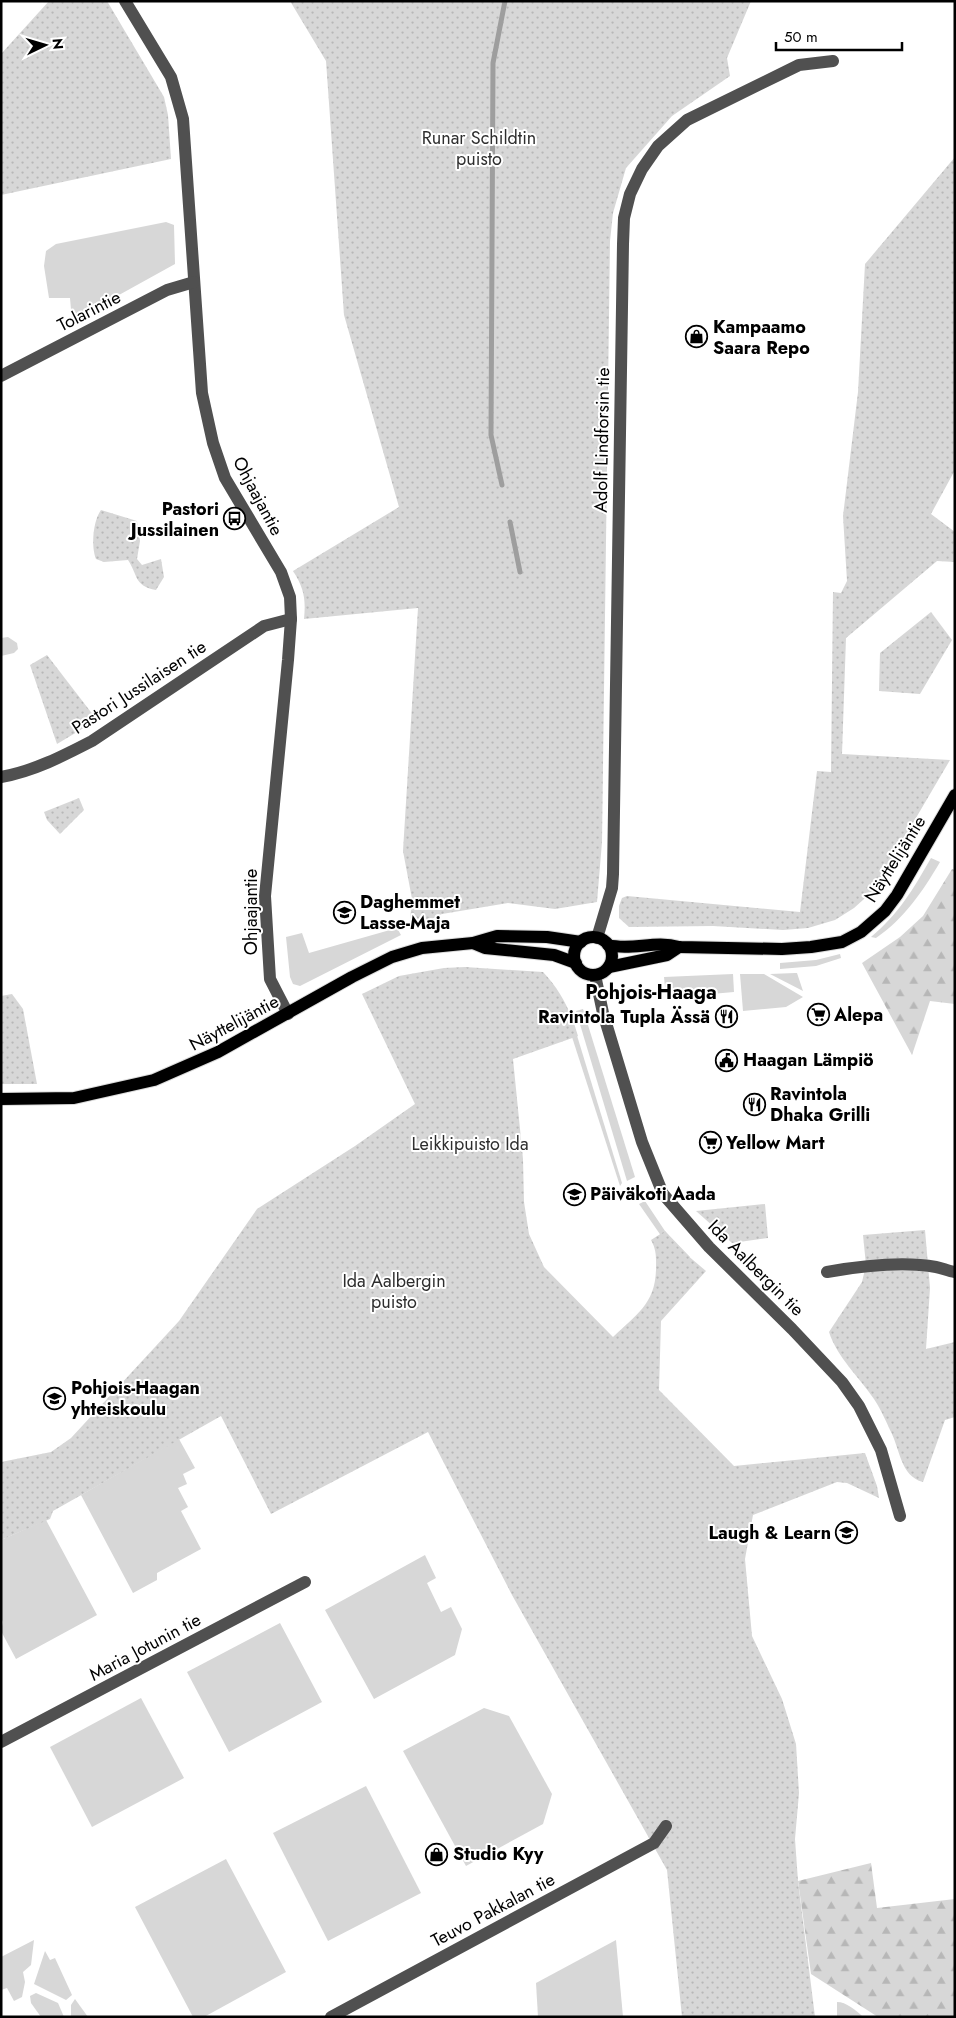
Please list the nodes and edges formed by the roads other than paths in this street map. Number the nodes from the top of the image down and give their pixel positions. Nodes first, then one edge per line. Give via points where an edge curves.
1 (125, 1) edge
2 (833, 61) dead end
3 (194, 282) junction
4 (1, 376) edge
5 (291, 619) junction
6 (1, 777) edge
7 (955, 794) edge
8 (603, 941) junction
9 (581, 942) junction
10 (473, 943) junction
11 (679, 947) junction
12 (576, 963) junction
13 (609, 967) junction
14 (595, 975) junction
15 (288, 1014) junction
16 (1, 1099) edge
17 (827, 1272) dead end
18 (955, 1272) edge
19 (900, 1516) dead end
20 (305, 1582) dead end
21 (1, 1742) edge
22 (666, 1826) dead end
23 (331, 2017) edge

1 - 3 street, Ohjaajantie via 171,77 177,94 183,119
2 - 8 street, Adolf Lindforsin tie via 800,65 687,120 658,146 630,194 622,244 613,874
3 - 4 street, Tolarintie via 167,290
3 - 5 street, Ohjaajantie via 202,393 213,442 225,478 281,572 290,598
5 - 6 street, Pastori Jussilaisen tie via 264,626 92,741 28,770
5 - 15 street, Ohjaajantie via 265,896 270,979
7 - 11 main road, Näyttelijäntie via 897,895 862,932 842,942 811,947
8 - 9 main road, Näyttelijäntie via 588,938
8 - 11 main road, Näyttelijäntie via 622,948 666,943
8 - 13 main road via 612,957
9 - 10 main road, Näyttelijäntie via 515,935 485,938
9 - 12 main road via 576,950
10 - 12 main road, Näyttelijäntie via 485,948 537,953
10 - 15 main road, Näyttelijäntie via 435,944 392,957
11 - 13 main road, Näyttelijäntie via 667,955
12 - 14 main road, Näyttelijäntie via 582,971
13 - 14 main road, Näyttelijäntie
14 - 19 street, Ida Aalbergin tie via 603,1014 642,1142 663,1194 709,1248 842,1382 859,1406 881,1450
15 - 16 main road, Näyttelijäntie via 218,1052 154,1080 74,1098
17 - 18 street via 910,1265
20 - 21 street, Maria Jotunin tie
22 - 23 street, Teuvo Pakkalan tie via 654,1843

